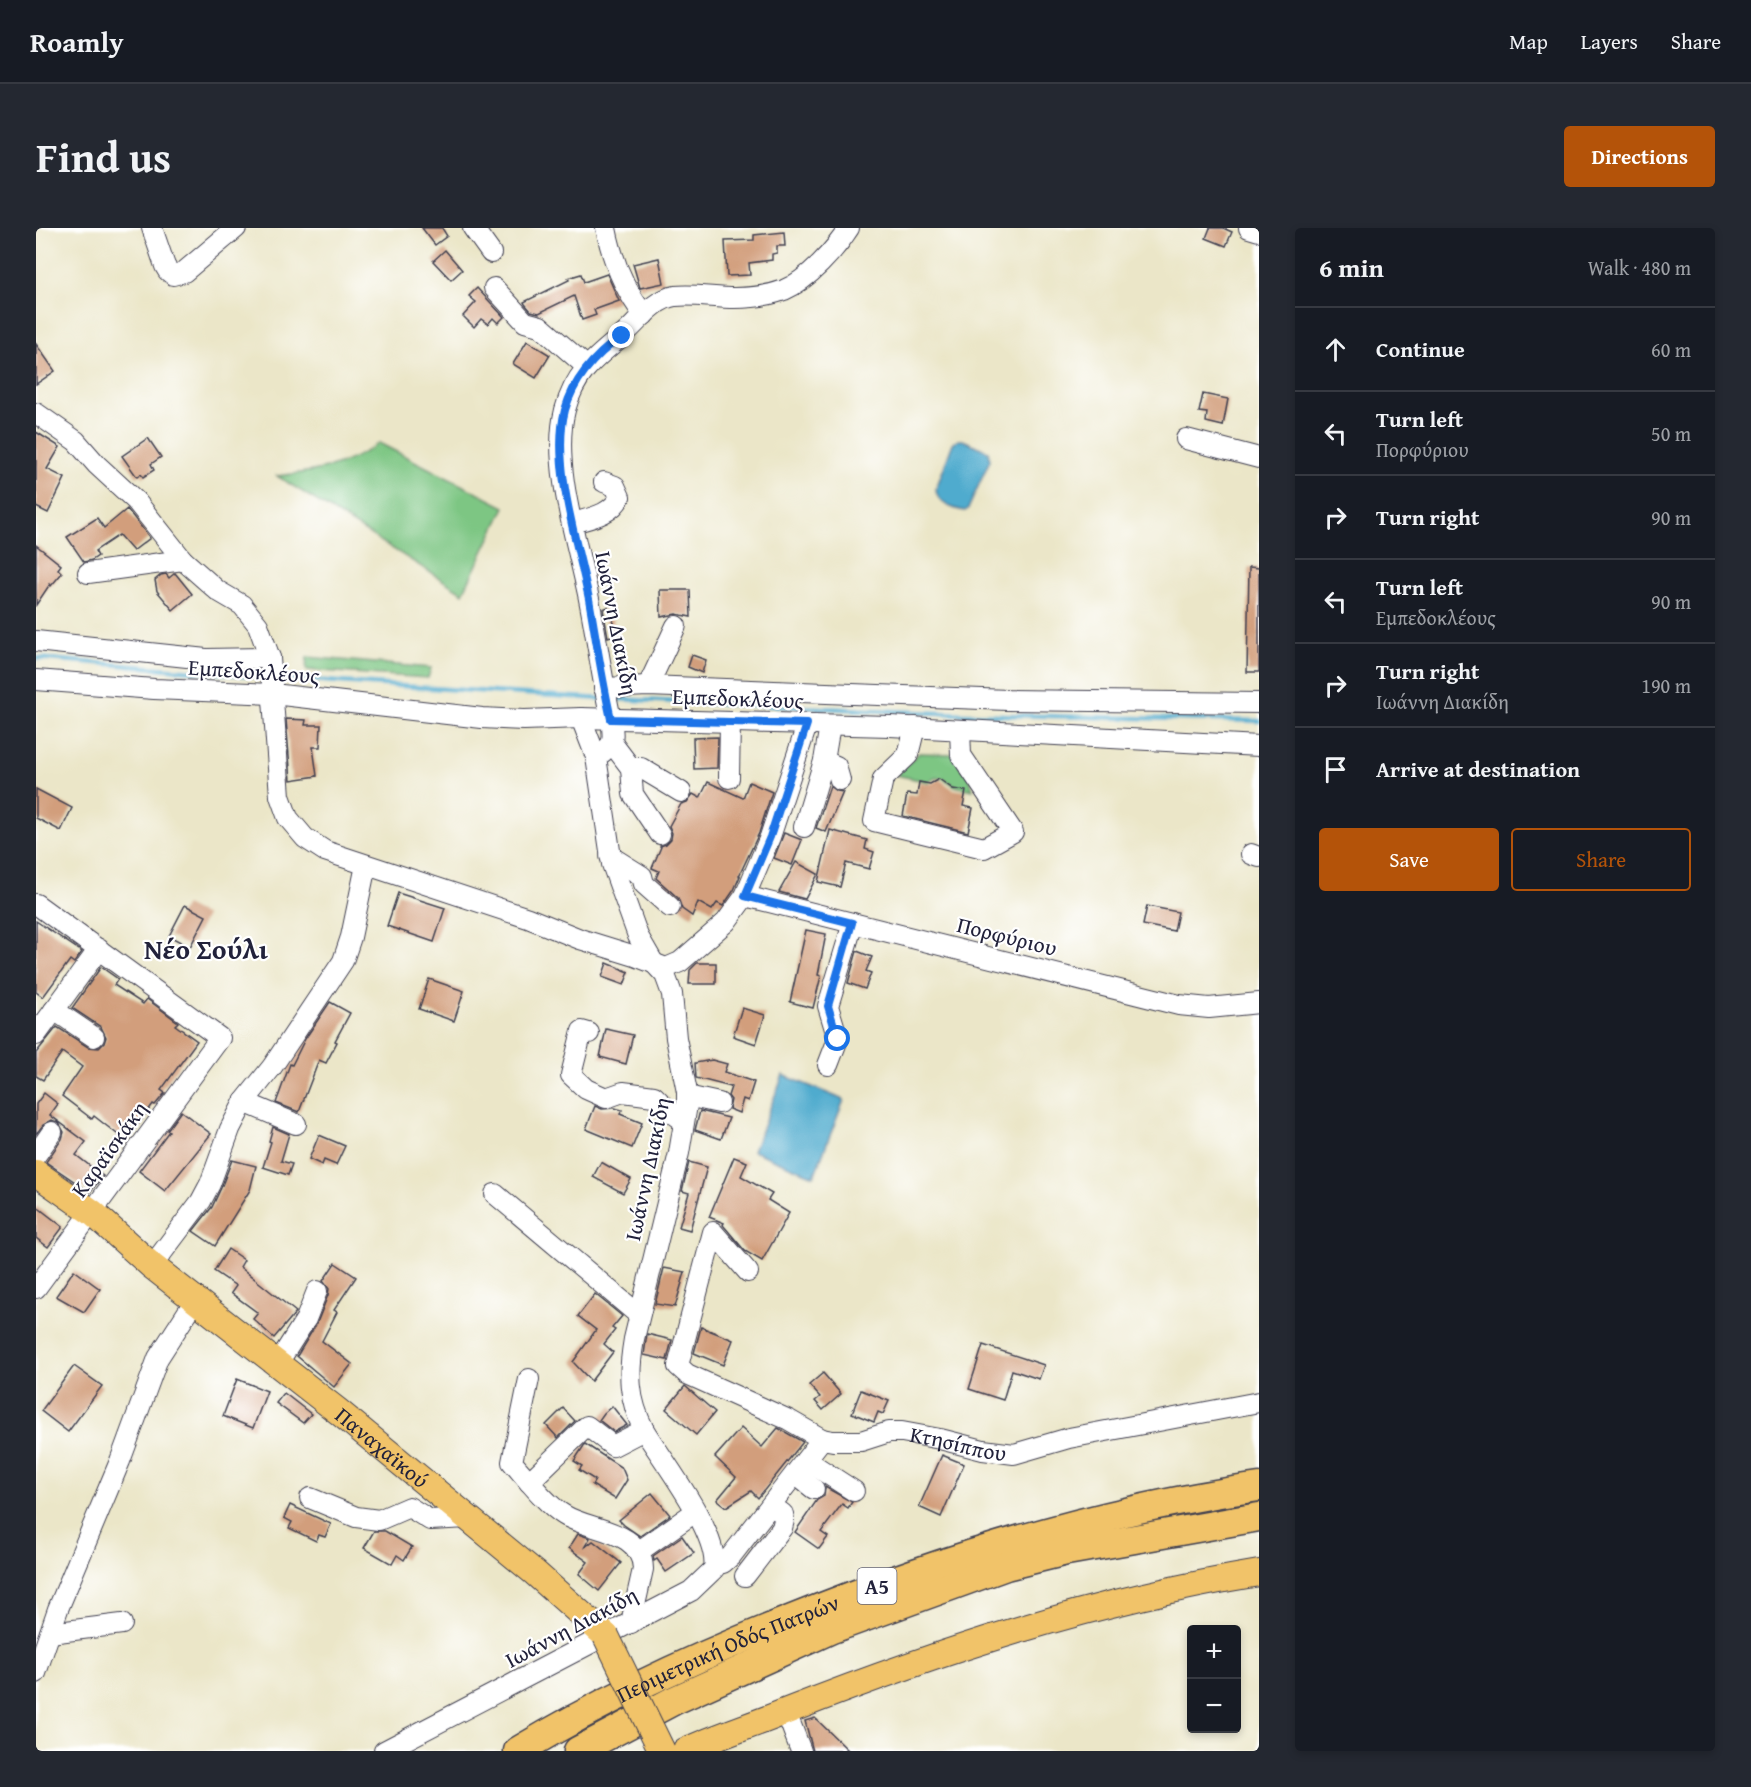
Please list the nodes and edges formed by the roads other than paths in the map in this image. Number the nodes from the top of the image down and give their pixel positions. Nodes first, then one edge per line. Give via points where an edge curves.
1 (152, 228) edge
2 (236, 228) edge
3 (473, 228) edge
4 (606, 228) edge
5 (849, 228) edge
6 (1249, 228) edge
7 (1259, 231) edge
8 (491, 253) dead end
9 (494, 288) dead end
10 (644, 315) junction
11 (587, 367) junction
12 (36, 413) edge
13 (1186, 439) dead end
14 (1259, 458) edge
15 (604, 482) dead end
16 (573, 523) junction
17 (183, 560) junction
18 (88, 573) dead end
19 (676, 626) dead end
20 (36, 641) edge
21 (271, 664) junction
22 (36, 680) edge
23 (648, 686) junction
24 (604, 688) junction
25 (273, 694) junction
26 (1259, 703) edge
27 (581, 718) junction
28 (611, 719) junction
29 (730, 722) junction
30 (807, 724) junction
31 (831, 725) junction
32 (915, 727) junction
33 (960, 730) junction
34 (612, 743) junction
35 (1259, 746) edge
36 (596, 757) junction
37 (824, 761) junction
38 (631, 768) junction
39 (729, 778) dead end
40 (840, 780) dead end
41 (681, 792) dead end
42 (804, 827) dead end
43 (660, 834) dead end
44 (610, 856) junction
45 (366, 865) junction
46 (745, 896) junction
47 (36, 904) edge
48 (670, 907) dead end
49 (852, 923) junction
50 (99, 949) junction
51 (653, 962) junction
52 (1259, 1003) edge
53 (54, 1010) junction
54 (589, 1033) dead end
55 (36, 1035) edge
56 (94, 1037) dead end
57 (828, 1065) dead end
58 (687, 1096) junction
59 (244, 1102) junction
60 (719, 1103) dead end
61 (684, 1121) junction
62 (296, 1124) dead end
63 (52, 1132) dead end
64 (36, 1155) edge
65 (36, 1173) edge
66 (36, 1193) edge
67 (495, 1194) dead end
68 (88, 1220) junction
69 (152, 1266) junction
70 (748, 1272) dead end
71 (36, 1288) edge
72 (317, 1291) dead end
73 (196, 1299) junction
74 (639, 1315) junction
75 (278, 1363) junction
76 (529, 1379) dead end
77 (1259, 1401) edge
78 (644, 1430) junction
79 (822, 1439) junction
80 (800, 1467) junction
81 (529, 1482) junction
82 (1259, 1487) edge
83 (814, 1489) dead end
84 (854, 1491) dead end
85 (310, 1498) dead end
86 (771, 1505) junction
87 (695, 1512) junction
88 (1259, 1517) edge
89 (468, 1518) junction
90 (638, 1552) junction
91 (715, 1564) junction
92 (1259, 1574) edge
93 (745, 1576) dead end
94 (631, 1623) junction
95 (122, 1624) dead end
96 (50, 1633) junction
97 (606, 1636) junction
98 (36, 1672) edge
99 (786, 1712) junction
100 (384, 1751) edge
101 (518, 1751) edge
102 (578, 1751) edge
103 (662, 1751) edge
104 (685, 1751) edge
105 (801, 1751) edge

1 - 2 street via 165,266 173,275 184,272
3 - 8 street
4 - 10 street via 624,284
5 - 10 street, Ιωάννη Διακίδη via 826,257 783,291 747,297 673,297 659,301
6 - 7 street
9 - 11 street via 525,322 540,326
10 - 11 street, Ιωάννη Διακίδη
11 - 16 street, Ιωάννη Διακίδη via 570,397 562,428 564,476
12 - 17 street via 76,441 136,501
13 - 14 street
15 - 16 street via 615,486 620,497 616,504 602,514
16 - 24 street, Ιωάννη Διακίδη
17 - 18 street
17 - 21 street via 218,591 242,605 258,626
19 - 23 street
20 - 21 street
21 - 25 street
22 - 25 street, Εμπεδοκλέους
23 - 24 street
23 - 26 street via 1008,700
24 - 28 street, Ιωάννη Διακίδη
25 - 27 street, Εμπεδοκλέους via 483,718
25 - 45 street via 277,774 288,818 305,838 325,851
27 - 28 street, Εμπεδοκλέους
27 - 36 street, Ιωάννη Διακίδη
28 - 29 street, Εμπεδοκλέους
28 - 34 street, Ιωάννη Διακίδη
29 - 30 street, Εμπεδοκλέους
29 - 39 street
30 - 31 street, Εμπεδοκλέους
30 - 46 street via 770,837
31 - 32 street, Εμπεδοκλέους
31 - 37 street
32 - 33 street, Εμπεδοκλέους
32 - 33 street via 908,755 883,779 874,821 984,848 1012,832 961,755
33 - 35 street, Εμπεδοκλέους
34 - 36 street
34 - 38 street
36 - 44 street, Ιωάννη Διακίδη
37 - 40 street via 836,766
37 - 42 street
38 - 41 street via 641,768
38 - 43 street via 633,794
44 - 48 street via 642,876 644,884
44 - 51 street, Ιωάννη Διακίδη via 638,936
45 - 51 street
45 - 59 street via 343,961
46 - 49 street, Πορφύριου
46 - 51 street via 726,922 680,962 666,968
47 - 50 street
49 - 52 street, Πορφύριου via 1179,1005 1209,1008
49 - 57 street via 828,1006 838,1039
50 - 53 street
50 - 68 street, Καραϊσκάκη via 220,1038
51 - 58 street, Ιωάννη Διακίδη via 665,975 672,994
53 - 55 street
53 - 56 street
54 - 61 street via 582,1030 571,1075 586,1089 606,1098 623,1092 654,1096
58 - 60 street
58 - 61 street, Ιωάννη Διακίδη
59 - 62 street
59 - 69 street via 201,1201
61 - 74 street, Ιωάννη Διακίδη
63 - 64 street
65 - 68 main road, Παναχαϊκού
66 - 68 main road, Παναχαϊκού
67 - 74 street
68 - 69 main road, Παναχαϊκού
68 - 71 street, Καραϊσκάκη
69 - 73 main road, Παναχαϊκού
70 - 79 street via 713,1232 678,1366 687,1374
72 - 75 street via 306,1319
73 - 75 main road, Παναχαϊκού
73 - 96 street via 158,1358
74 - 78 street, Ιωάννη Διακίδη via 629,1380
75 - 89 main road, Παναχαϊκού
76 - 81 street via 512,1462
77 - 79 street, Κτησίππου via 1080,1436 1014,1454 902,1432 861,1441
78 - 81 street via 613,1446 587,1426
78 - 87 street, Ιωάννη Διακίδη
79 - 80 street
80 - 83 street
80 - 84 street
80 - 86 street
81 - 90 street via 563,1515 618,1535
82 - 101 highway, Περιμετρική Οδός Πατρών / Α5 via 1156,1504 930,1566 715,1651 585,1713
85 - 89 street via 356,1517 379,1520 409,1507 430,1520
86 - 91 street via 727,1560
86 - 93 street via 783,1514 782,1526
87 - 90 street
87 - 91 street, Ιωάννη Διακίδη
88 - 102 highway, Περιμετρική Οδός Πατρών / Α5 via 1006,1566 832,1629 673,1701
89 - 97 main road, Παναχαϊκού
90 - 94 street via 643,1569
91 - 94 street, Ιωάννη Διακίδη via 712,1573 691,1591
92 - 99 main road via 1062,1616 912,1664
94 - 97 street, Ιωάννη Διακίδη
95 - 96 street
96 - 98 street
97 - 100 street, Ιωάννη Διακίδη
97 - 103 main road, bridge
99 - 104 main road
99 - 105 street

